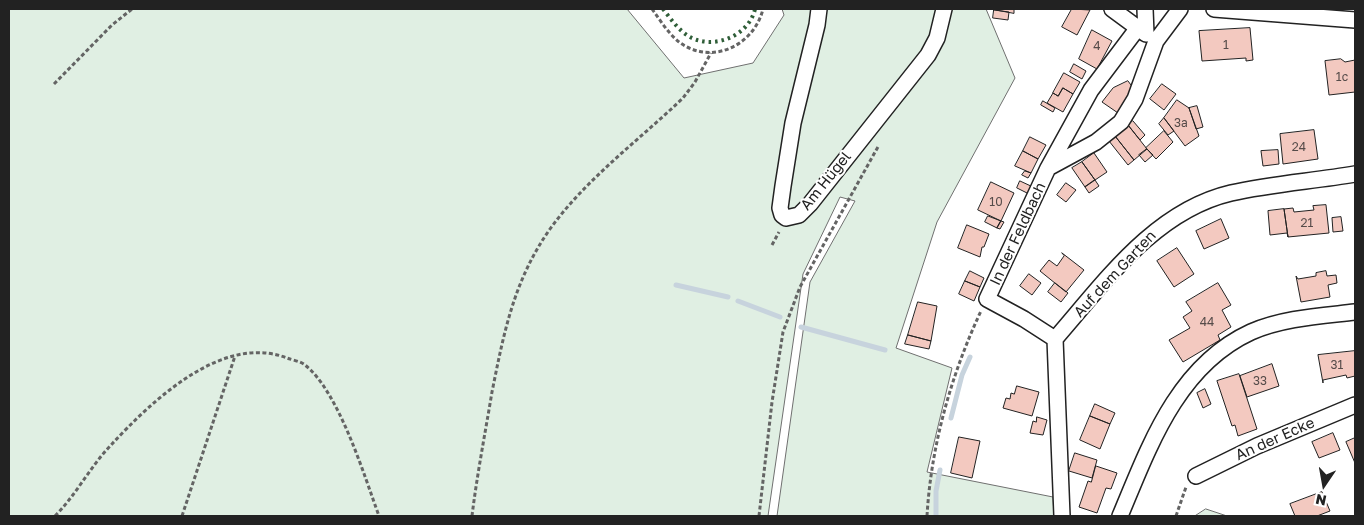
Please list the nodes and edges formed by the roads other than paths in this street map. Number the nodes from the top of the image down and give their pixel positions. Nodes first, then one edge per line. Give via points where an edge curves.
1 (819, 9) edge
2 (944, 9) edge
3 (1112, 9) edge
4 (1145, 9) edge
5 (1180, 9) edge
6 (1214, 9) edge
7 (1355, 20) edge
8 (1146, 35) junction
9 (1048, 168) junction
10 (1355, 174) edge
11 (1355, 312) edge
12 (1055, 339) junction
13 (1355, 405) edge
14 (1196, 476) road end
15 (1062, 516) edge
16 (1120, 516) edge

1 - 2 street, Am Hügel via 793,123 783,186 780,208 786,218 799,215 810,204 928,55 937,38
3 - 8 street
4 - 8 street, In der Feldbach
5 - 8 street, In der Feldbach
6 - 7 street
8 - 9 street, In der Feldbach via 1091,90
8 - 9 street, In der Feldbach via 1135,99 1121,122 1096,142
9 - 12 street, In der Feldbach via 987,300
10 - 12 street, Auf dem Garten via 1230,193 1179,214 1152,233
11 - 16 street via 1296,320 1252,332 1208,363 1183,388 1170,407
12 - 15 street
13 - 14 street, An der Ecke via 1257,446

